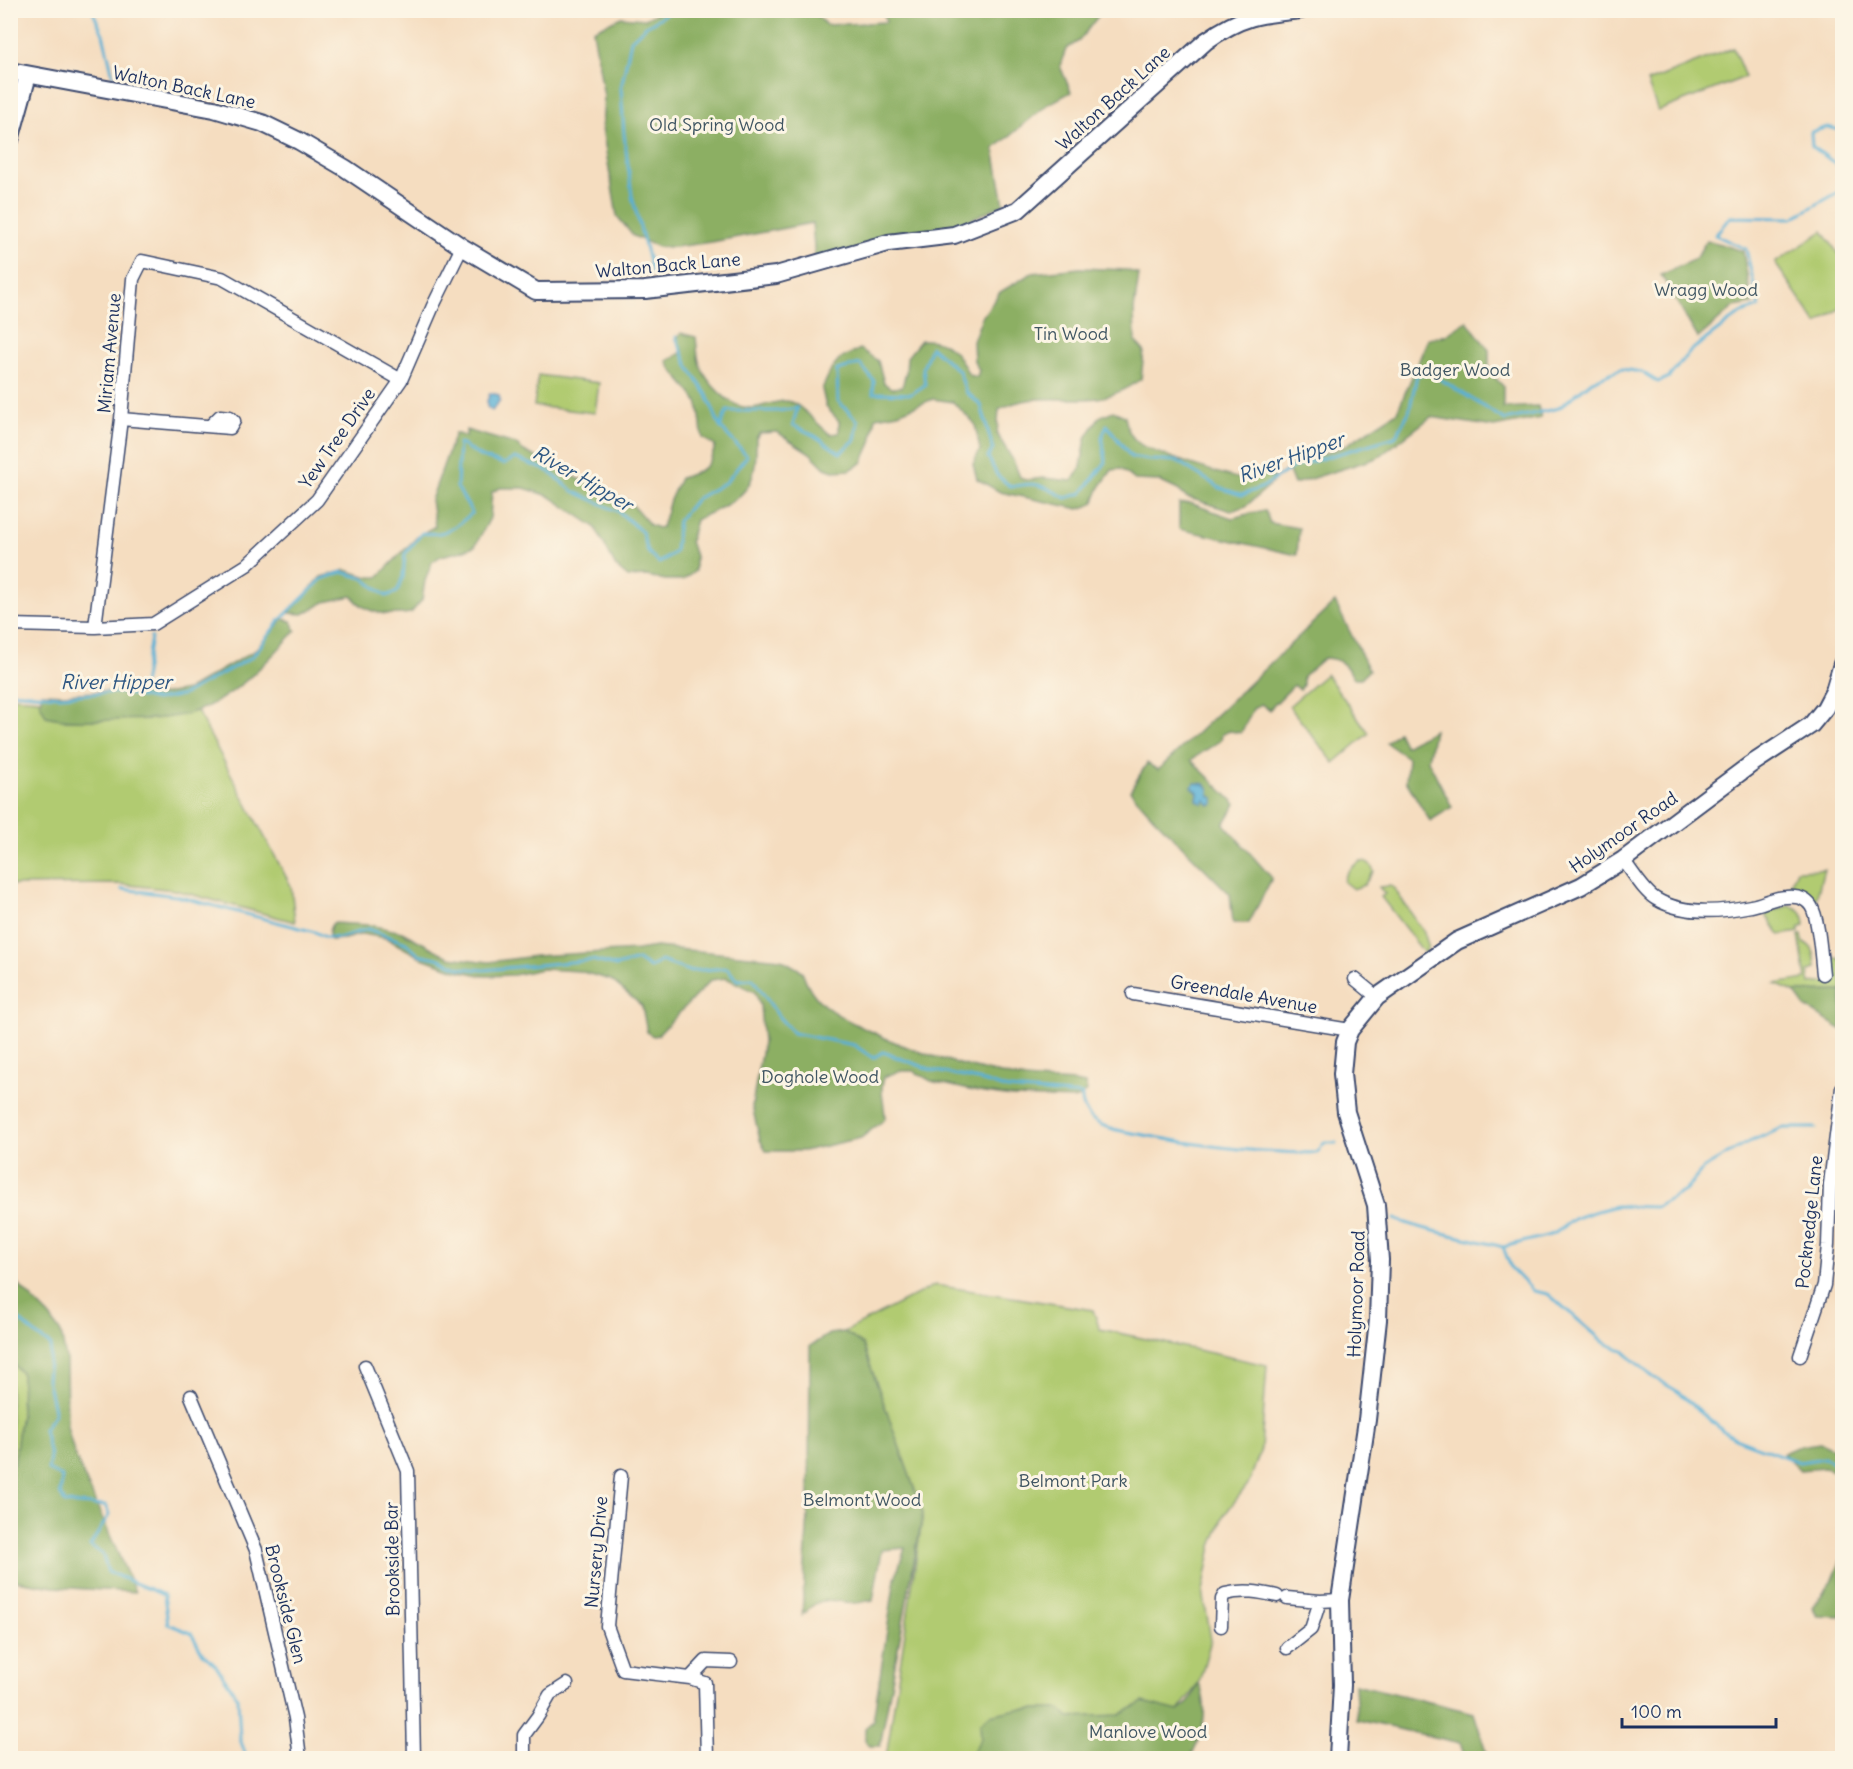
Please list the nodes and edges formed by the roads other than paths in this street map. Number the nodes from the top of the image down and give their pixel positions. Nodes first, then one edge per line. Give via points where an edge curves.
1 (1301, 10) edge
2 (10, 71) edge
3 (28, 75) junction
4 (10, 140) edge
5 (462, 247) junction
6 (401, 380) junction
7 (121, 419) junction
8 (210, 426) dead end
9 (10, 625) edge
10 (95, 627) junction
11 (1842, 664) edge
12 (1623, 860) junction
13 (1823, 974) dead end
14 (1355, 980) dead end
15 (1133, 994) dead end
16 (1377, 997) junction
17 (1350, 1030) junction
18 (1842, 1088) edge
19 (1800, 1356) dead end
20 (365, 1366) dead end
21 (191, 1396) dead end
22 (621, 1476) dead end
23 (1340, 1600) junction
24 (1320, 1601) junction
25 (1221, 1626) dead end
26 (1287, 1648) dead end
27 (731, 1662) dead end
28 (690, 1678) junction
29 (567, 1683) dead end
30 (300, 1758) edge
31 (414, 1758) edge
32 (524, 1758) edge
33 (707, 1758) edge
34 (1338, 1758) edge

1 - 5 street, Walton Back Lane via 1241,19 1223,29 1018,210 954,235 888,243 776,275 645,290 536,291
2 - 3 street, Walton Back Lane
3 - 4 street
3 - 5 street, Walton Back Lane via 214,109 262,123 345,168
5 - 6 street, Yew Tree Drive
6 - 7 street, Miriam Avenue via 222,278 142,261 134,279
6 - 10 street, Yew Tree Drive via 317,500 247,565 153,624
7 - 8 street
7 - 10 street, Miriam Avenue
9 - 10 street, Yew Tree Drive
11 - 12 street, Holymoor Road via 1830,700 1811,725 1750,765
12 - 13 street via 1655,898 1677,907 1703,911 1800,897 1811,905
12 - 16 street, Holymoor Road via 1581,886 1457,941
14 - 16 street
15 - 17 street, Greendale Avenue
16 - 17 street, Holymoor Road
17 - 23 street, Holymoor Road via 1342,1074 1346,1112 1376,1205 1380,1260 1368,1409
18 - 19 street, Pocknedge Lane via 1830,1184 1824,1285
20 - 31 street, Brookside Bar via 408,1471
21 - 30 street, Brookside Glen via 256,1550 295,1718
22 - 28 street, Nursery Drive via 607,1626 623,1670
23 - 24 street
23 - 34 street, Holymoor Road via 1342,1685
24 - 25 street via 1253,1590 1235,1591 1222,1599
24 - 26 street via 1311,1629
27 - 28 street via 706,1660
28 - 33 street via 705,1683
29 - 32 street via 549,1695 524,1735

